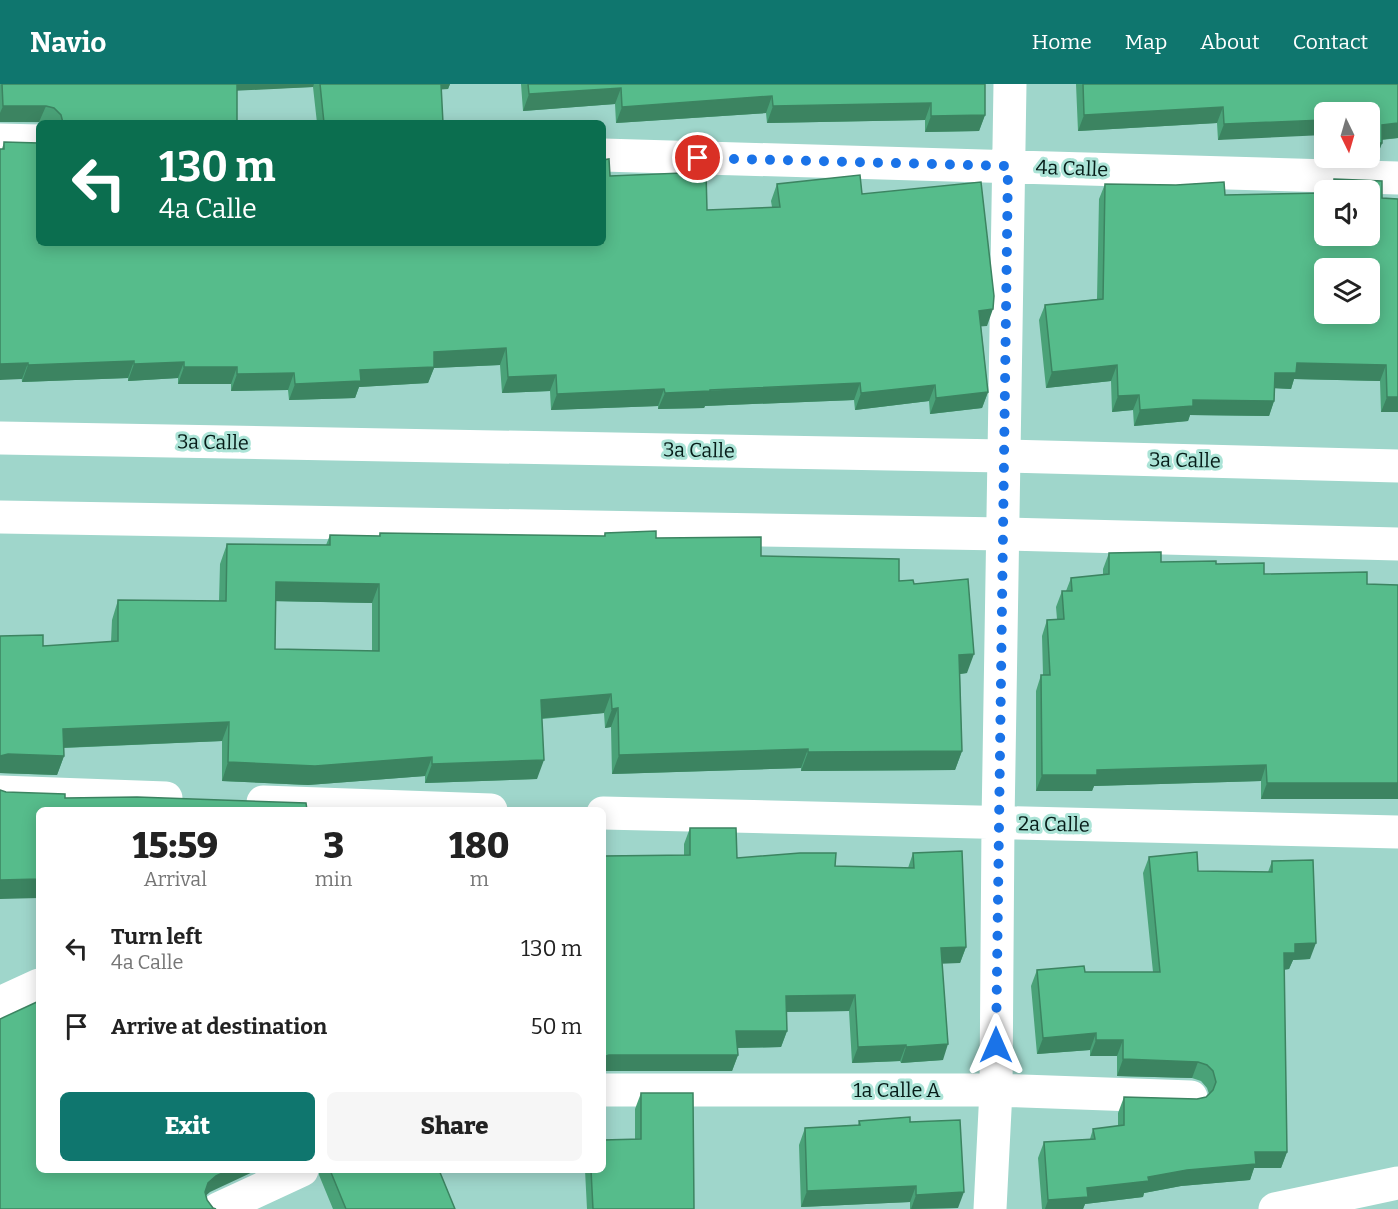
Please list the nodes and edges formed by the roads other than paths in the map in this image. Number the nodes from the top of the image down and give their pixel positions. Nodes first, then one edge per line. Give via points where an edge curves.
1 (1010, 84) edge
2 (0, 140) edge
3 (36, 141) edge
4 (606, 155) edge
5 (1008, 166) junction
6 (1398, 178) edge
7 (0, 438) edge
8 (1004, 456) junction
9 (1398, 466) edge
10 (0, 517) edge
11 (1004, 534) junction
12 (1398, 544) edge
13 (0, 792) edge
14 (199, 800) edge
15 (234, 801) edge
16 (372, 807) edge
17 (606, 813) edge
18 (998, 823) junction
19 (1398, 832) edge
20 (36, 986) edge
21 (0, 1003) edge
22 (606, 1090) edge
23 (996, 1090) junction
24 (1191, 1097) edge
25 (296, 1173) edge
26 (1398, 1183) edge
27 (218, 1209) edge
28 (990, 1209) edge
29 (1275, 1209) edge

1 - 5 street
2 - 3 street
4 - 5 street, 4a Calle
5 - 6 street, 4a Calle
5 - 8 street
7 - 8 street, 3a Calle
8 - 9 street, 3a Calle
8 - 11 street
10 - 11 street
11 - 12 street
11 - 18 street
13 - 14 street
15 - 16 street
17 - 18 street, 2a Calle
18 - 19 street, 2a Calle
18 - 23 street
20 - 21 street
22 - 23 street, 1a Calle A
23 - 24 street, 1a Calle A
23 - 28 street
25 - 27 street
26 - 29 street

